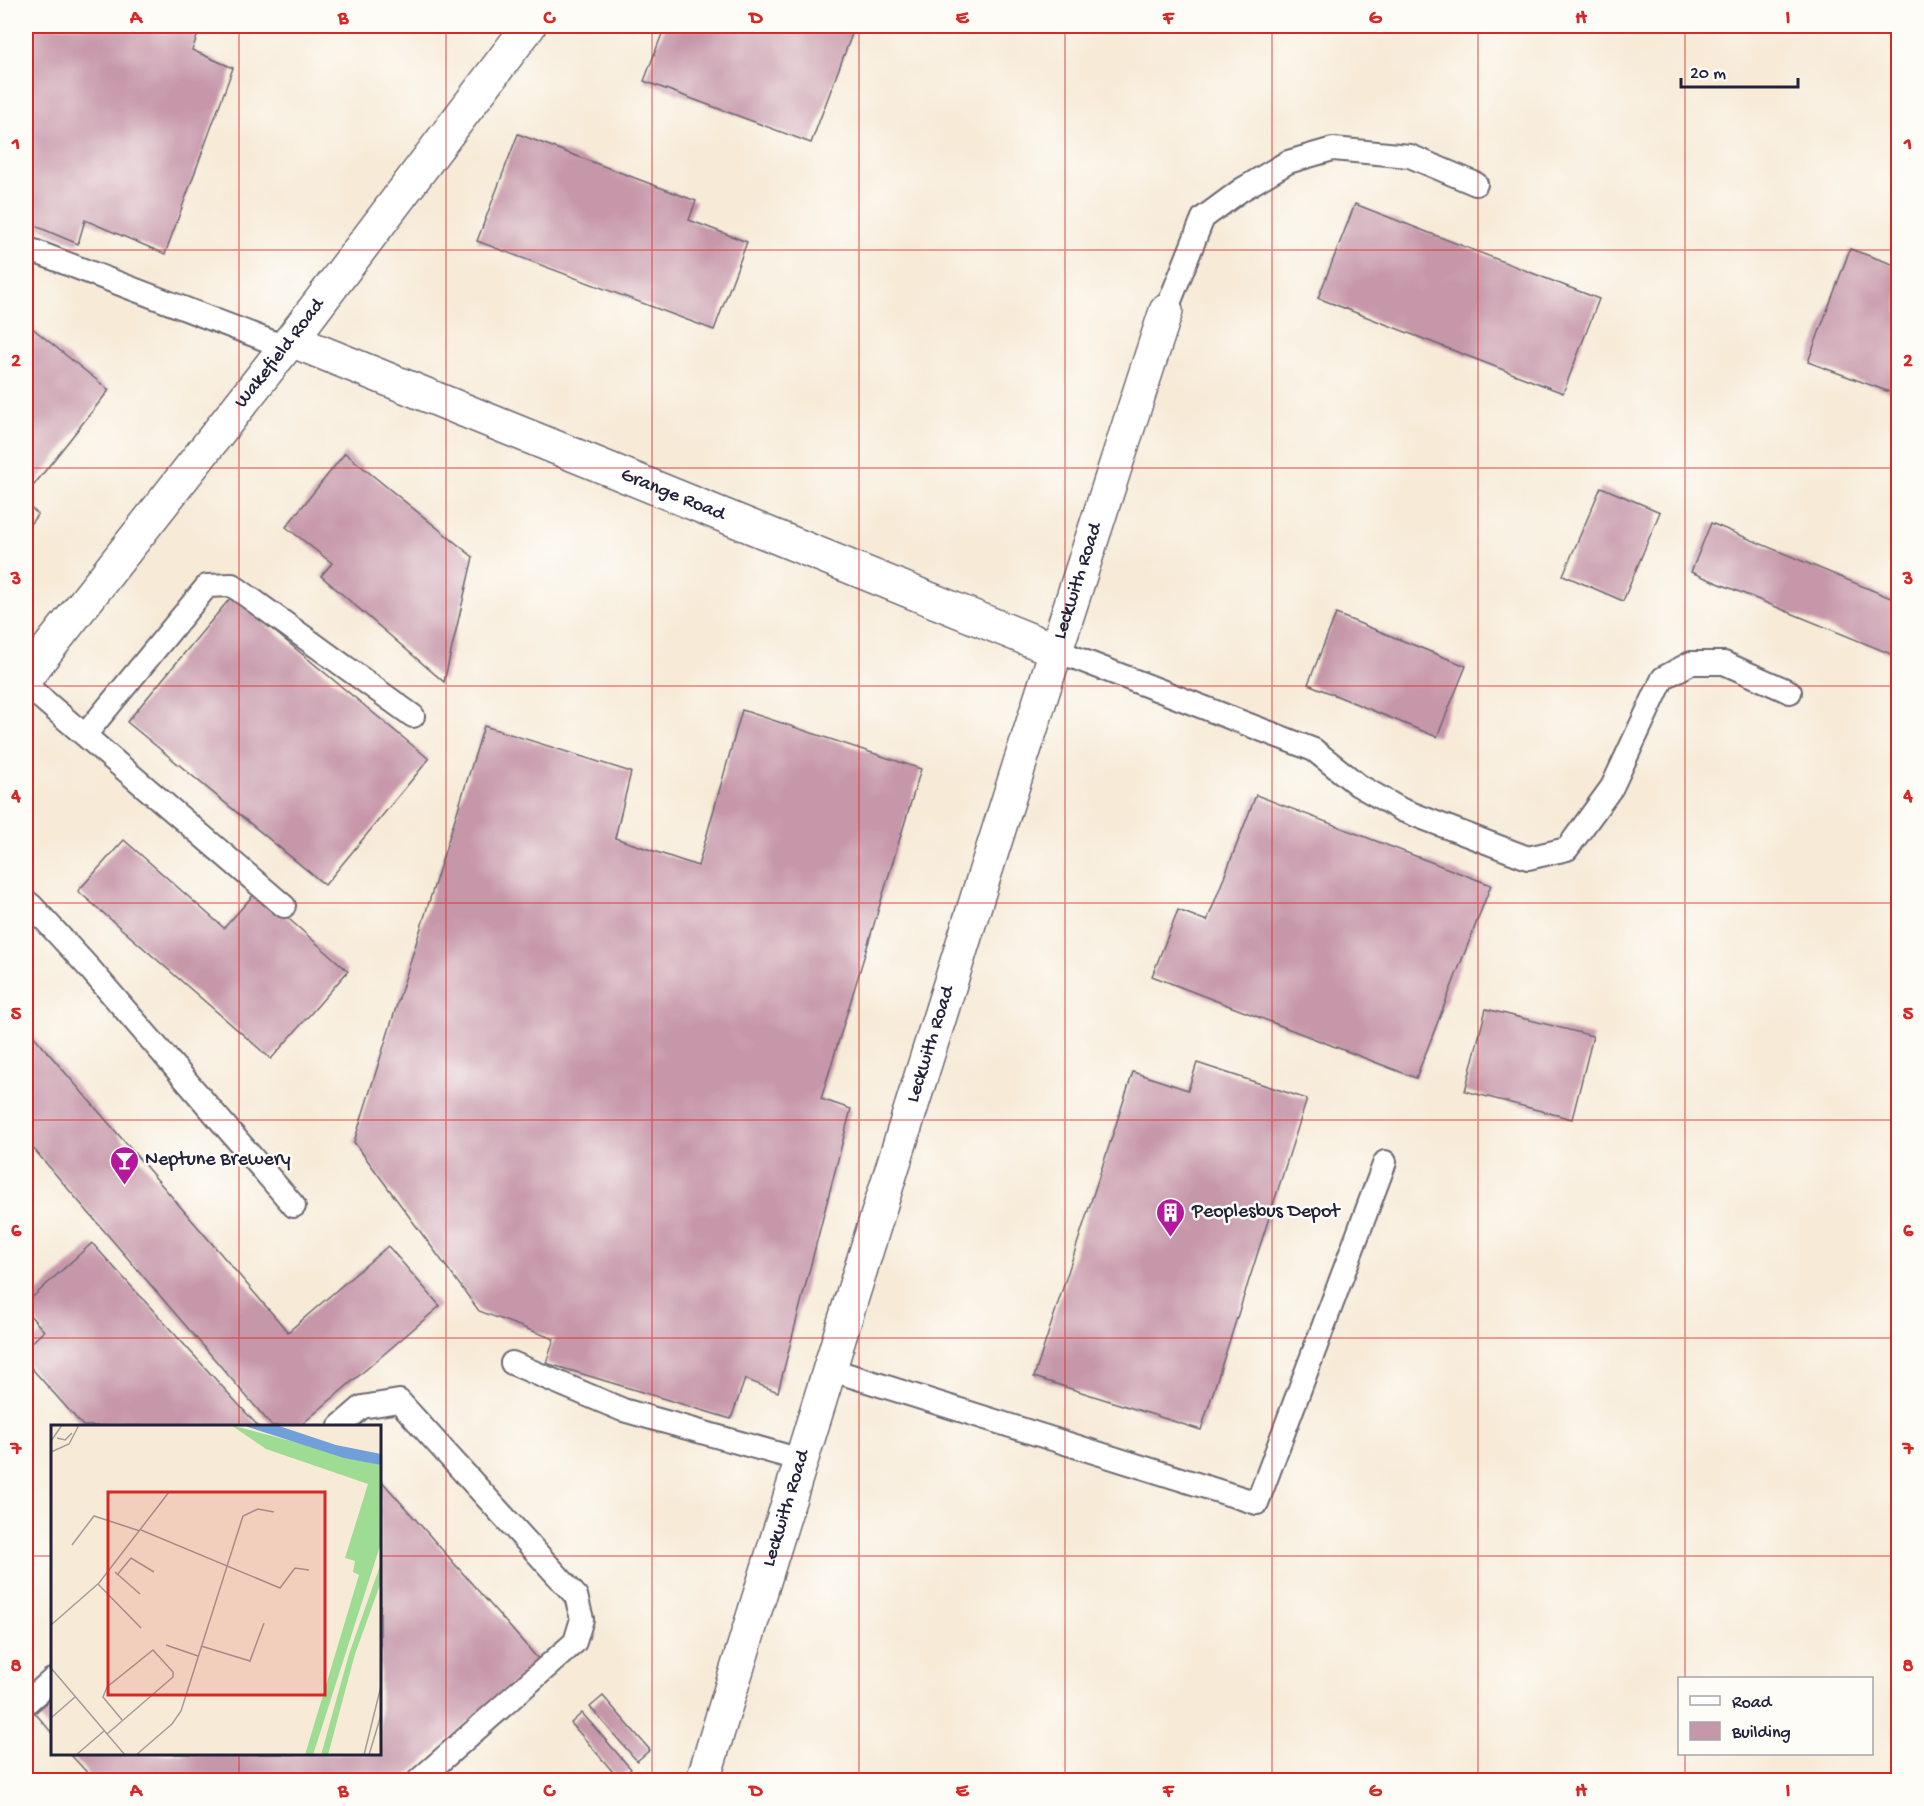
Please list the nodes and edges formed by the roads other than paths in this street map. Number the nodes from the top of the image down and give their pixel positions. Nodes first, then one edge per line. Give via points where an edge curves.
1 (529, 26) edge
2 (1476, 184) dead end
3 (26, 248) edge
4 (1166, 311) joint
5 (288, 343) junction
6 (1055, 650) junction
7 (26, 677) edge
8 (26, 685) edge
9 (1790, 692) dead end
10 (412, 716) dead end
11 (86, 735) junction
12 (26, 902) edge
13 (284, 906) dead end
14 (1385, 1162) dead end
15 (294, 1206) dead end
16 (512, 1363) dead end
17 (830, 1369) junction
18 (341, 1425) edge
19 (801, 1460) junction
20 (51, 1681) edge
21 (26, 1703) edge
22 (419, 1780) edge
23 (703, 1780) edge

1 - 5 street, Wakefield Road
2 - 4 lane via 1410,156 1333,149 1288,162 1203,218
3 - 5 lane
4 - 6 street, Leckwith Road
5 - 6 street, Grange Road
5 - 7 street, Wakefield Road
6 - 9 lane via 1314,750 1358,785 1402,810 1528,858 1567,849 1612,787 1663,678 1691,663 1724,663
6 - 17 street, Leckwith Road
8 - 11 lane
10 - 11 lane via 232,585 207,586
11 - 13 lane
12 - 15 lane via 90,969
14 - 17 lane via 1257,1503
16 - 19 lane via 623,1410
17 - 19 street, Leckwith Road
18 - 22 lane via 362,1407 399,1401 576,1596 582,1619 576,1642
19 - 23 street, Leckwith Road
20 - 21 lane

